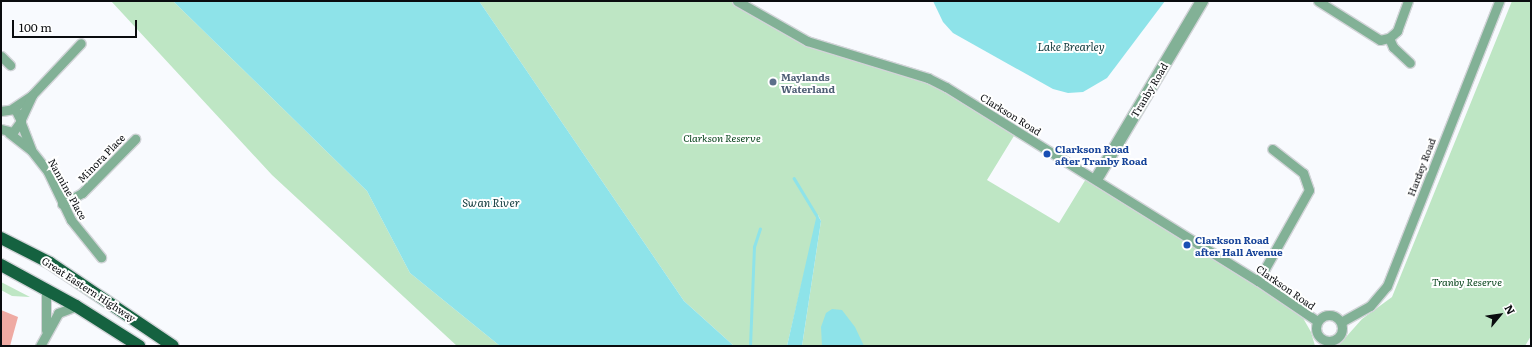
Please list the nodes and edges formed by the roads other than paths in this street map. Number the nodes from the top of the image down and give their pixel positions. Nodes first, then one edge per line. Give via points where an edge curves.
1 (737, 1) edge
2 (1202, 1) edge
3 (1318, 1) edge
4 (1408, 1) edge
5 (1499, 1) edge
6 (1389, 38) junction
7 (81, 42) dead end
8 (1, 56) edge
9 (1410, 63) dead end
10 (10, 65) dead end
11 (32, 95) junction
12 (6, 107) edge
13 (21, 121) junction
14 (5, 133) edge
15 (134, 139) dead end
16 (1272, 149) dead end
17 (32, 150) junction
18 (1096, 178) junction
19 (62, 204) junction
20 (1, 238) edge
21 (101, 257) dead end
22 (1, 265) edge
23 (1258, 281) junction
24 (46, 288) junction
25 (76, 306) junction
26 (1316, 321) junction
27 (1341, 322) junction
28 (46, 330) junction
29 (40, 346) edge
30 (138, 346) edge
31 (173, 346) edge

1 - 18 street, Clarkson Road via 807,41 928,78 946,86
2 - 18 street, Tranby Road
3 - 6 street via 1380,40
4 - 6 street via 1397,31
5 - 27 street, Hardey Road via 1387,286 1370,306
6 - 9 street via 1393,48
7 - 11 street
8 - 10 street
11 - 12 street
11 - 13 street
12 - 13 street, Nannine Place
13 - 14 street via 17,130
13 - 17 street, Nannine Place
14 - 17 street, Nannine Place
15 - 19 street, Minora Place via 82,193
16 - 23 street via 1303,173 1309,190
17 - 19 street, Nannine Place via 48,172
18 - 23 street, Clarkson Road
19 - 21 street, Nannine Place via 74,226
20 - 31 highway, Great Eastern Highway via 50,263
22 - 24 highway, Great Eastern Highway
23 - 26 street, Clarkson Road
24 - 25 highway, Great Eastern Highway
24 - 28 street
25 - 28 street via 58,313
25 - 30 highway, Great Eastern Highway
26 - 27 street via 1329,314
26 - 27 street via 1317,334 1329,341 1338,337
28 - 29 street

